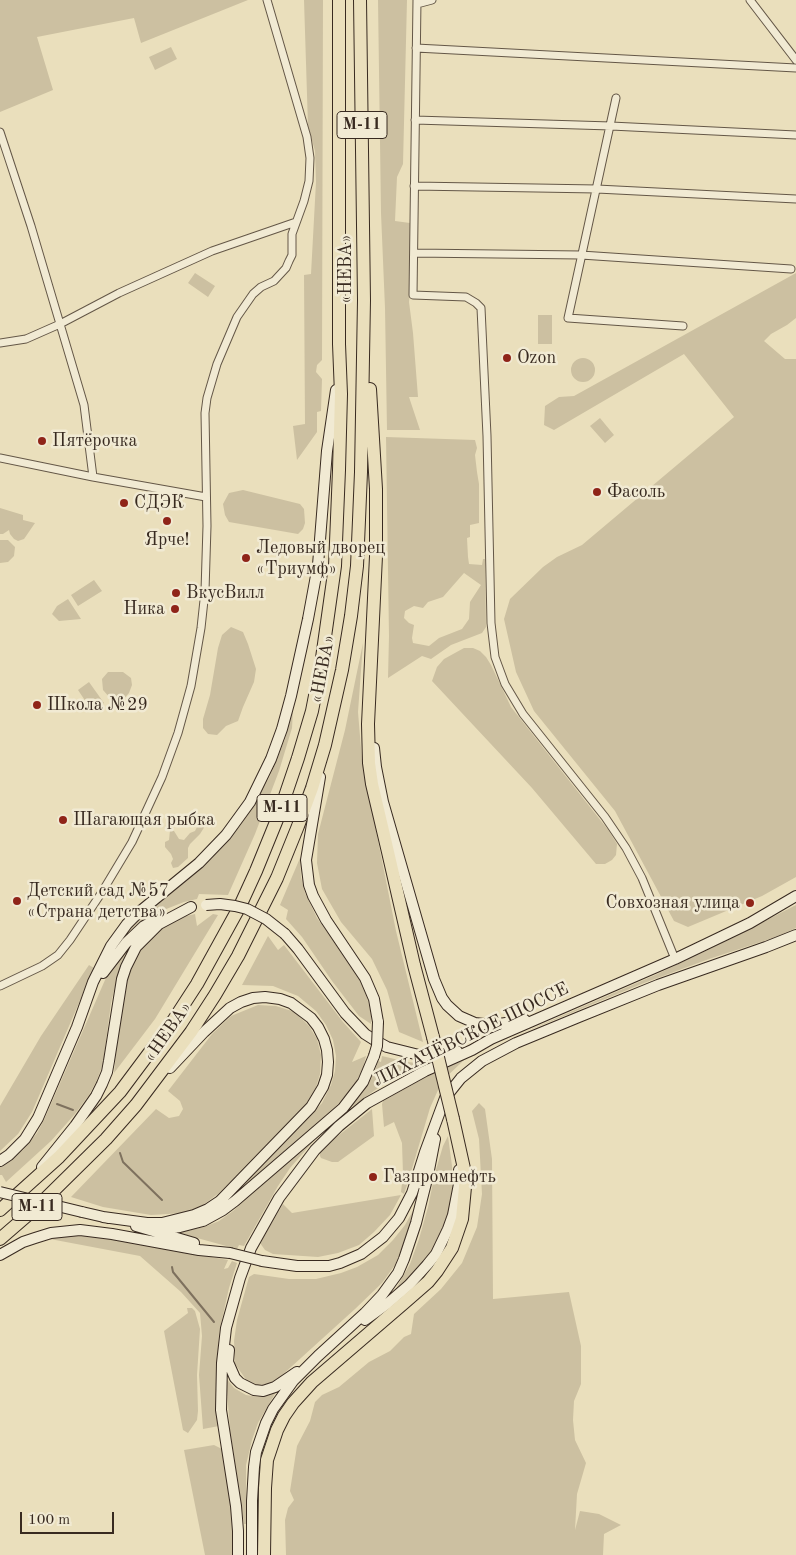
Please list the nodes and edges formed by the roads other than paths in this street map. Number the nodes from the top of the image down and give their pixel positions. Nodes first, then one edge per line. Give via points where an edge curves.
1 (268, 0) edge
2 (339, 0) edge
3 (360, 0) edge
4 (432, 0) edge
5 (750, 0) edge
6 (417, 2) edge
7 (416, 48) junction
8 (796, 60) edge
9 (796, 68) edge
10 (616, 98) dead end
11 (415, 120) junction
12 (611, 126) junction
13 (0, 132) edge
14 (796, 135) edge
15 (414, 186) junction
16 (597, 189) junction
17 (796, 199) edge
18 (296, 222) junction
19 (414, 253) junction
20 (582, 255) junction
21 (790, 269) dead end
22 (364, 300) junction
23 (60, 324) junction
24 (683, 326) dead end
25 (0, 342) edge
26 (339, 344) junction
27 (0, 458) edge
28 (93, 477) junction
29 (206, 497) junction
30 (370, 698) junction
31 (325, 744) junction
32 (796, 896) edge
33 (191, 907) junction
34 (796, 935) edge
35 (675, 959) junction
36 (0, 986) edge
37 (553, 1012) junction
38 (77, 1027) junction
39 (491, 1039) junction
40 (440, 1064) junction
41 (136, 1105) junction
42 (440, 1109) junction
43 (460, 1146) junction
44 (0, 1160) edge
45 (0, 1192) edge
46 (20, 1193) junction
47 (0, 1210) edge
48 (103, 1217) junction
49 (133, 1225) junction
50 (0, 1239) edge
51 (229, 1253) junction
52 (0, 1255) edge
53 (232, 1307) junction
54 (336, 1341) junction
55 (318, 1356) junction
56 (238, 1555) edge
57 (252, 1555) edge
58 (264, 1555) edge

1 - 18 street via 310,158 309,181
2 - 26 highway, «НЕВА» / М-11
3 - 22 highway, «НЕВА» / М-11
4 - 6 street
5 - 8 street
6 - 7 street
7 - 9 street
7 - 11 street
10 - 12 street
11 - 12 street
11 - 15 street
12 - 14 street
12 - 16 street
13 - 23 street
15 - 16 street
15 - 19 street
16 - 17 street
16 - 20 street
18 - 23 street via 212,250
18 - 29 street via 292,234 292,255 286,268 274,281 253,294 237,317 211,382 205,413
19 - 20 street
19 - 35 street via 413,295 466,297 481,308 491,623 499,668 523,714 626,848 642,878
20 - 21 street
20 - 24 street via 568,318
22 - 30 highway via 376,489
22 - 31 highway, «НЕВА» / М-11 via 357,566 342,670
23 - 25 street via 26,339
23 - 28 street via 84,405
26 - 38 main road via 318,565 291,696 271,759 250,802 221,841 199,864 138,913 118,935 104,958
26 - 46 highway, «НЕВА» / М-11 via 339,470 329,614 312,711 278,817 240,906 173,1021 120,1092
27 - 28 street
28 - 29 street
29 - 36 street via 207,552 201,628 191,686 162,777 128,850 64,948 42,966
30 - 37 main road via 376,767 383,802 442,998 459,1016 483,1025 529,1019
30 - 40 highway, bridge via 367,740 372,784
31 - 41 highway, «НЕВА» / М-11 via 312,788 277,878 238,956 191,1032
31 - 49 main road, bridge via 308,845 307,874 318,906 360,970 374,999 378,1022 374,1056 363,1082 342,1108 223,1210 203,1221 180,1227
32 - 35 main road, ЛИХАЧЁВСКОЕ ШОССЕ via 750,923
33 - 38 main road via 162,916 144,926 126,943 103,973
33 - 39 main road, bridge via 227,905 247,909 266,919 298,949 345,1013 365,1034 387,1047 419,1055 436,1055
33 - 46 main road via 158,924 136,947 122,979 109,1061 102,1084 75,1126
34 - 42 main road, ЛИХАЧЁВСКОЕ ШОССЕ via 658,985 516,1043 466,1073
35 - 37 main road, ЛИХАЧЁВСКОЕ ШОССЕ
37 - 39 main road, ЛИХАЧЁВСКОЕ ШОССЕ
38 - 44 main road via 31,1130 10,1155
39 - 40 main road, ЛИХАЧЁВСКОЕ ШОССЕ
40 - 43 highway, bridge
40 - 53 main road, ЛИХАЧЁВСКОЕ ШОССЕ via 367,1103 315,1150 260,1230 243,1267
41 - 48 main road via 209,1027 241,1002 266,997 291,1003 311,1018 324,1038 327,1075 318,1097 220,1201 194,1215 162,1223
41 - 50 highway, «НЕВА» / М-11 via 72,1174
42 - 51 main road, bridge via 405,1208 392,1228 361,1254 329,1266 297,1266
42 - 54 main road via 416,1223 398,1273 382,1295
43 - 54 main road via 459,1184 453,1215 436,1254 396,1296
43 - 58 highway via 465,1173 462,1220 446,1257 416,1293 312,1382 293,1402 277,1430 266,1472
45 - 48 main road, bridge
46 - 47 highway, «НЕВА» / М-11
48 - 49 main road
49 - 51 main road
51 - 52 main road via 80,1230 35,1238
53 - 55 main road via 228,1362 235,1378 247,1388 263,1391 275,1387
53 - 56 main road, ЛИХАЧЁВСКОЕ ШОССЕ via 224,1343 220,1386 224,1436 236,1506
54 - 55 main road
55 - 57 main road via 273,1409 260,1436 252,1482

